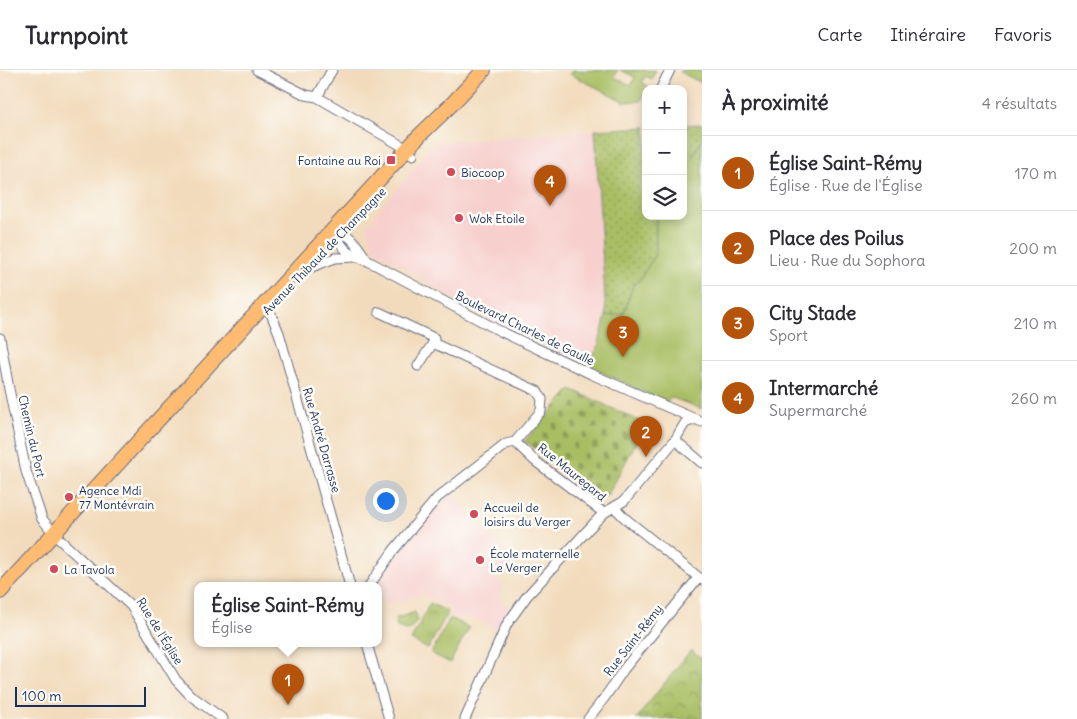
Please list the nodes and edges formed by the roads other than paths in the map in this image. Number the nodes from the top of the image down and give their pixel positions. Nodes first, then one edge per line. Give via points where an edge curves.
1 (257, 70) edge
2 (332, 70) edge
3 (484, 70) edge
4 (670, 70) edge
5 (662, 85) edge
6 (317, 97) junction
7 (410, 152) junction
8 (339, 233) junction
9 (356, 257) junction
10 (368, 261) junction
11 (309, 268) junction
12 (268, 305) junction
13 (379, 312) dead end
14 (0, 338) edge
15 (433, 343) junction
16 (418, 366) dead end
17 (699, 421) edge
18 (675, 440) junction
19 (515, 442) junction
20 (702, 463) edge
21 (615, 508) junction
22 (604, 513) junction
23 (54, 534) junction
24 (700, 579) edge
25 (349, 582) edge
26 (372, 582) edge
27 (0, 592) edge
28 (368, 647) edge
29 (223, 719) edge
30 (389, 719) edge
31 (465, 719) edge
32 (588, 719) edge

1 - 6 street via 306,95
2 - 6 street
3 - 7 main road, Avenue Thibaud de Champagne via 420,134
4 - 5 street
6 - 7 street
7 - 8 main road, Avenue Thibaud de Champagne
8 - 9 street, Boulevard Charles de Gaulle via 345,250
8 - 10 street, Boulevard Charles de Gaulle via 352,239
8 - 11 main road, Avenue Thibaud de Champagne
8 - 12 main road, Avenue Thibaud de Champagne
9 - 10 street, Boulevard Charles de Gaulle
9 - 11 street, Boulevard Charles de Gaulle via 335,258
10 - 17 street, Boulevard Charles de Gaulle via 500,331
11 - 12 main road, Avenue Thibaud de Champagne
12 - 23 main road, Avenue Thibaud de Champagne via 213,359
12 - 25 street, Rue André Darrasse via 279,333
13 - 15 street via 434,338
14 - 23 street, Chemin du Port via 26,471 42,519
15 - 16 street
15 - 19 street via 538,391 542,399 541,411
17 - 18 street via 685,423
18 - 20 street
18 - 21 street
19 - 22 street, Rue Mauregard
19 - 26 street via 506,444 437,498
21 - 22 street
21 - 24 street
22 - 31 street, Rue Mauregard via 514,614 504,629
23 - 27 main road, Avenue Thibaud de Champagne
23 - 29 street, Rue de l'Église via 131,606 176,680
24 - 32 street, Rue Saint-Rémy via 624,669
28 - 30 street

